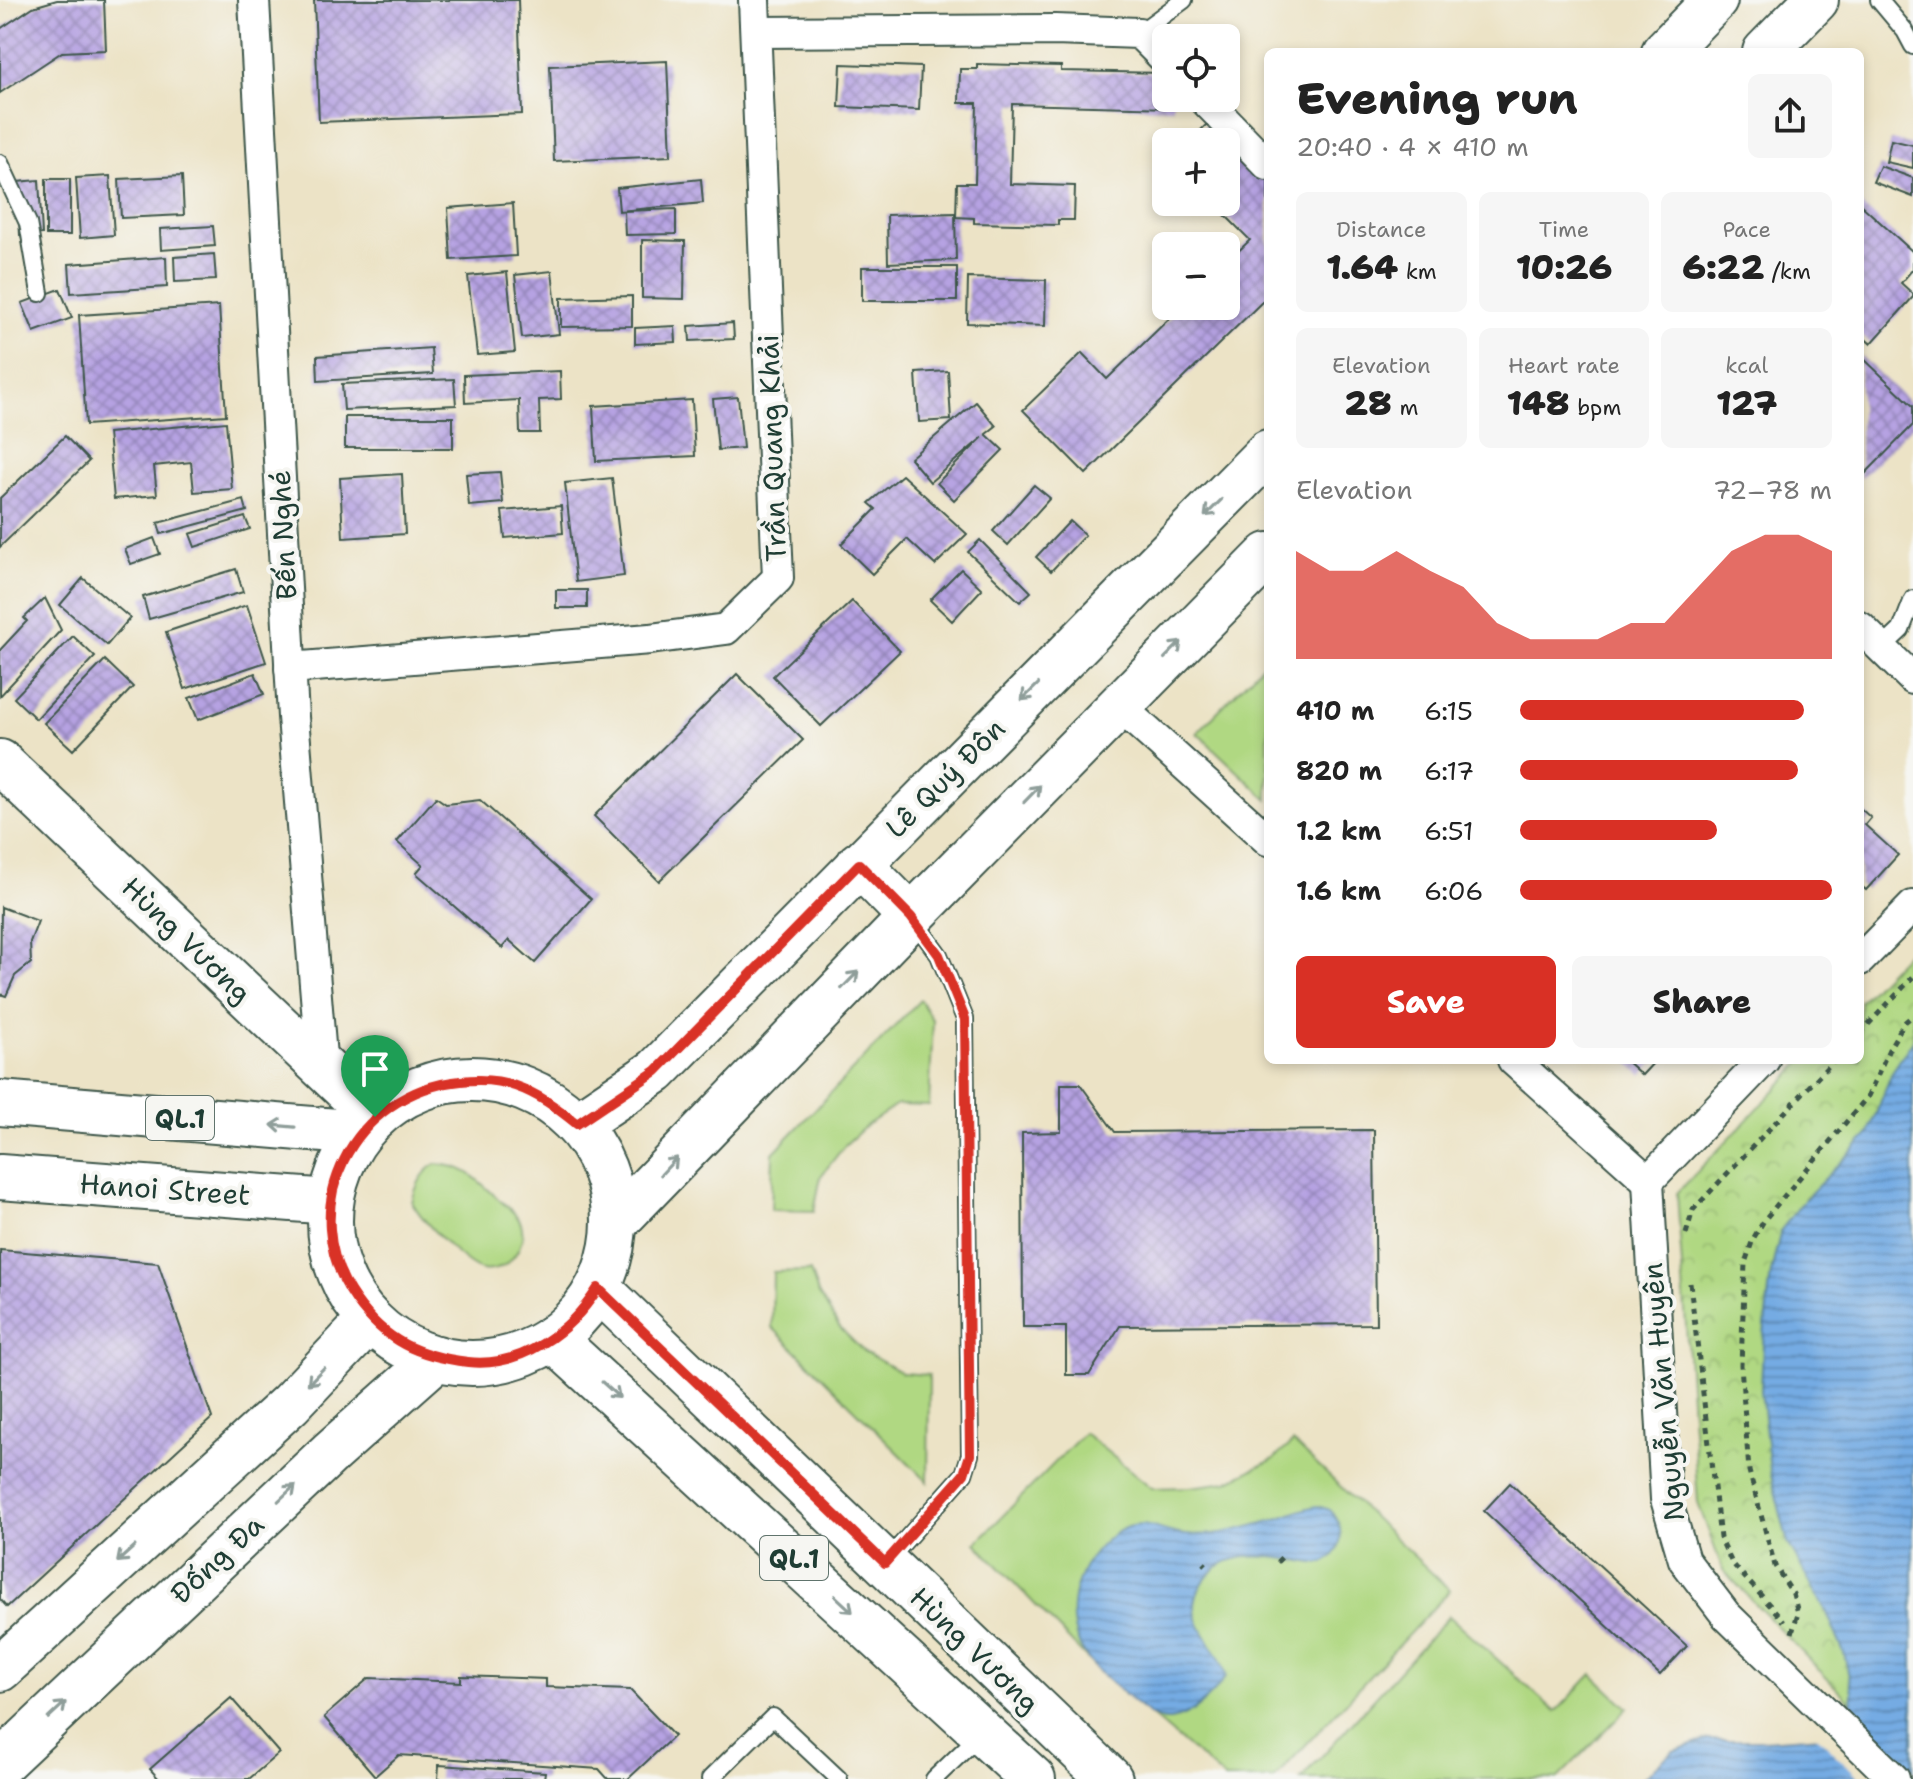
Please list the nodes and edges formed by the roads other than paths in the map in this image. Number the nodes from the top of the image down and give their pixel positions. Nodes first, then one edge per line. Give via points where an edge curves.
1 (254, 0) edge
2 (754, 0) edge
3 (1184, 0) edge
4 (1715, 0) edge
5 (1816, 0) edge
6 (1879, 0) edge
7 (756, 32) junction
8 (1139, 33) junction
9 (1152, 46) edge
10 (1913, 46) edge
11 (1668, 48) edge
12 (1769, 48) edge
13 (1217, 112) edge
14 (1264, 161) edge
15 (0, 163) edge
16 (40, 293) dead end
17 (1264, 456) edge
18 (1264, 559) edge
19 (1913, 599) edge
20 (1864, 631) edge
21 (1882, 648) junction
22 (290, 668) junction
23 (1913, 679) edge
24 (1118, 705) junction
25 (0, 762) edge
26 (1264, 836) edge
27 (859, 864) junction
28 (1913, 906) edge
29 (911, 917) junction
30 (1864, 956) edge
31 (1517, 1064) edge
32 (1760, 1064) edge
33 (322, 1069) junction
34 (0, 1103) edge
35 (577, 1124) junction
36 (368, 1125) junction
37 (0, 1177) edge
38 (1648, 1181) junction
39 (331, 1202) junction
40 (615, 1223) junction
41 (598, 1288) junction
42 (370, 1320) junction
43 (552, 1338) junction
44 (437, 1358) junction
45 (885, 1563) junction
46 (0, 1669) edge
47 (984, 1732) junction
48 (7, 1768) edge
49 (710, 1779) edge
50 (839, 1779) edge
51 (934, 1779) edge
52 (1033, 1779) edge
53 (1110, 1779) edge
54 (1894, 1779) edge

1 - 22 street, Bến Nghé
2 - 7 street, Trần Quang Khải
3 - 8 lane
4 - 11 main road
5 - 12 main road
6 - 10 lane
7 - 8 street
7 - 22 street, Trần Quang Khải via 778,578 726,629
8 - 9 street
13 - 14 street
15 - 16 lane via 28,223
17 -> 27 main road, Lê Quý Đôn
24 -> 18 main road
19 - 21 lane via 1901,630
20 - 21 street
21 - 23 street
22 - 33 street, Bến Nghé
24 - 26 street
29 -> 24 main road
25 - 33 main road, Hùng Vương
27 - 29 main road
27 - 35 main road, Lê Quý Đôn via 656,1071
28 - 30 street
40 -> 29 main road
29 - 45 lane via 939,955 965,1019 970,1455 964,1474
31 - 38 street
32 - 38 street
33 - 36 main road, Hùng Vương
36 -> 34 main road, QL.1
35 - 36 main road via 548,1101 514,1085 478,1079 440,1083 405,1095
35 - 40 main road via 598,1153 611,1187
36 - 39 main road via 346,1154
37 - 39 main road, Hanoi Street
38 - 54 street, Nguyễn Văn Huyên via 1666,1499 1684,1560 1726,1615
39 - 42 main road via 332,1245 345,1285
40 - 41 main road
41 - 43 main road
41 - 45 main road, Hùng Vương / QL.1
42 - 44 main road via 390,1337
42 -> 46 main road via 290,1404
43 - 44 main road via 516,1356 476,1363
43 -> 47 main road, Hùng Vương / QL.1
48 -> 44 main road, Đống Đa via 330,1453
45 - 53 main road, Hùng Vương / QL.1
47 - 51 lane
47 - 52 main road, Hùng Vương / QL.1
49 - 50 lane via 773,1717

